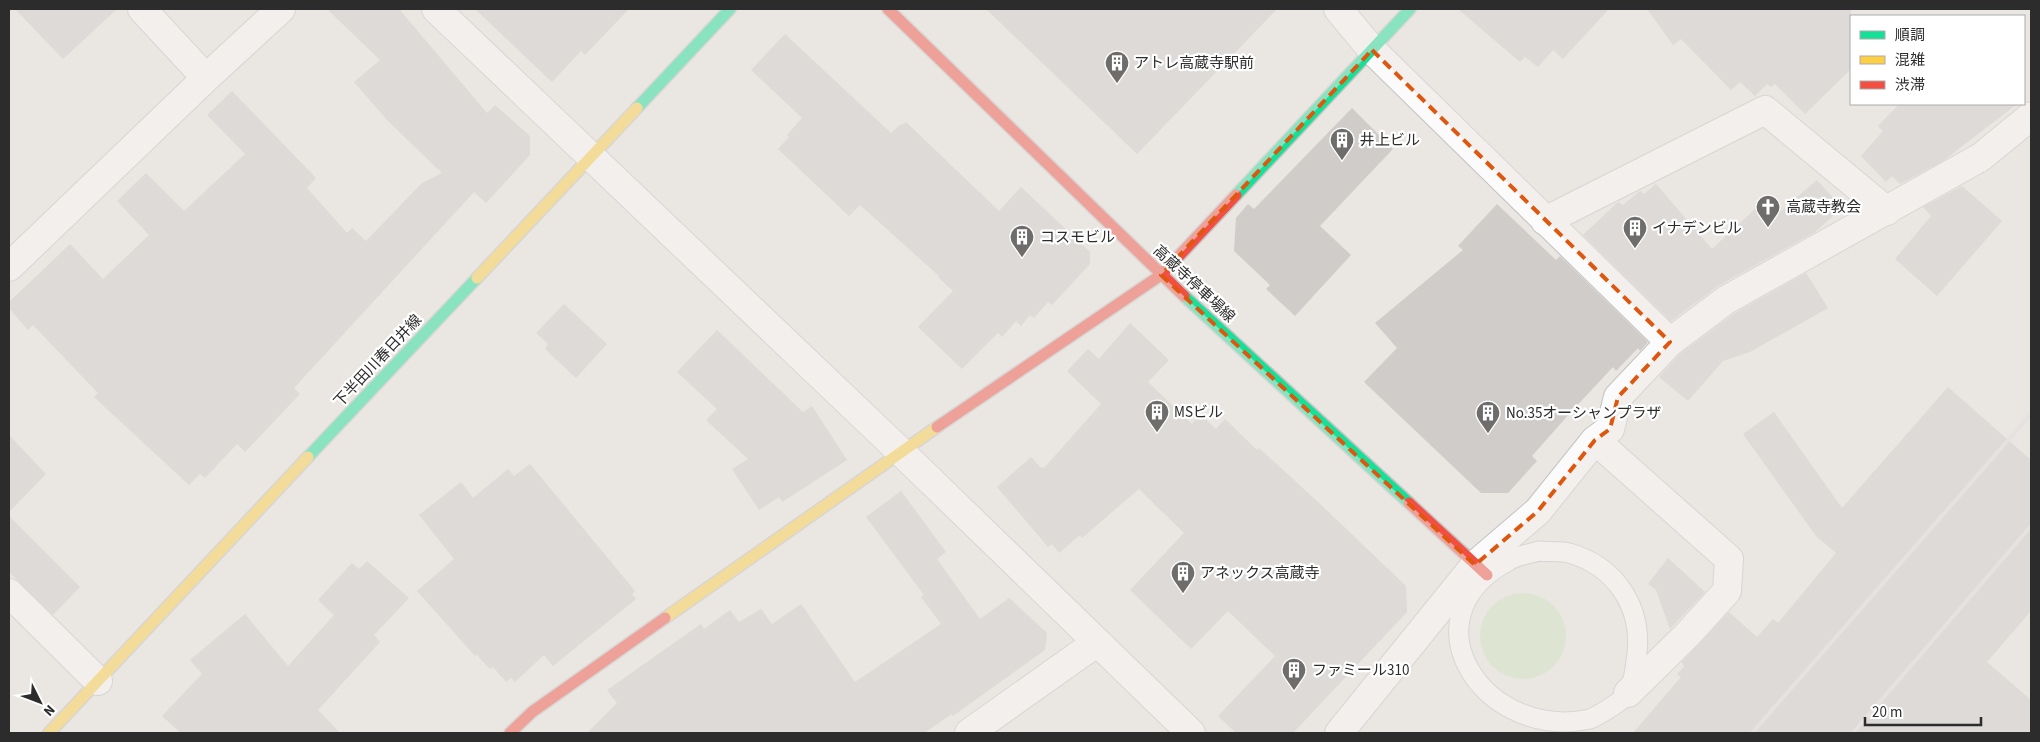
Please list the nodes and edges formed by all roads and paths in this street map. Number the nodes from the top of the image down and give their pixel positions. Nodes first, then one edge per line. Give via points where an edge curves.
1 (142, 9) edge
2 (282, 9) edge
3 (436, 9) edge
4 (730, 9) edge
5 (888, 9) edge
6 (1338, 9) edge
7 (1410, 9) edge
8 (1372, 50) junction
9 (206, 78) junction
10 (2031, 116) edge
11 (591, 157) junction
12 (1887, 211) junction
13 (1545, 221) junction
14 (9, 267) edge
15 (1161, 275) junction
16 (1670, 342) junction
17 (1595, 440) junction
18 (900, 452) junction
19 (1481, 570) junction
20 (9, 593) edge
21 (1096, 643) junction
22 (98, 681) junction
23 (1628, 693) junction
24 (49, 733) edge
25 (510, 733) edge
26 (969, 733) edge
27 (1191, 733) edge
28 (1339, 733) edge

1 - 9 street
2 - 9 street
3 - 11 street
4 - 11 main road, 下半田川春日井線
5 - 15 main road, 高蔵寺停車場線
6 - 8 street
7 - 8 main road
8 - 13 street
8 - 15 main road
9 - 14 street
10 - 12 street via 1981,157
11 - 18 street
11 - 22 main road, 下半田川春日井線
12 - 13 street via 1765,110
12 - 16 street via 1726,300
13 - 16 street
15 - 18 main road
15 - 19 main road, 高蔵寺停車場線
16 - 17 street via 1618,397 1610,429
17 - 19 street via 1538,511
17 - 23 street via 1729,559 1727,591
18 - 21 street
18 - 25 main road via 532,712
19 - 23 lane via 1539,551 1568,553 1595,564 1610,576 1632,607 1638,635
19 - 23 lane via 1459,628 1460,658 1470,687 1490,710 1516,726 1546,732 1576,727 1602,713
19 - 28 street
20 - 22 street
21 - 26 street
21 - 27 street
22 - 24 main road, 下半田川春日井線

